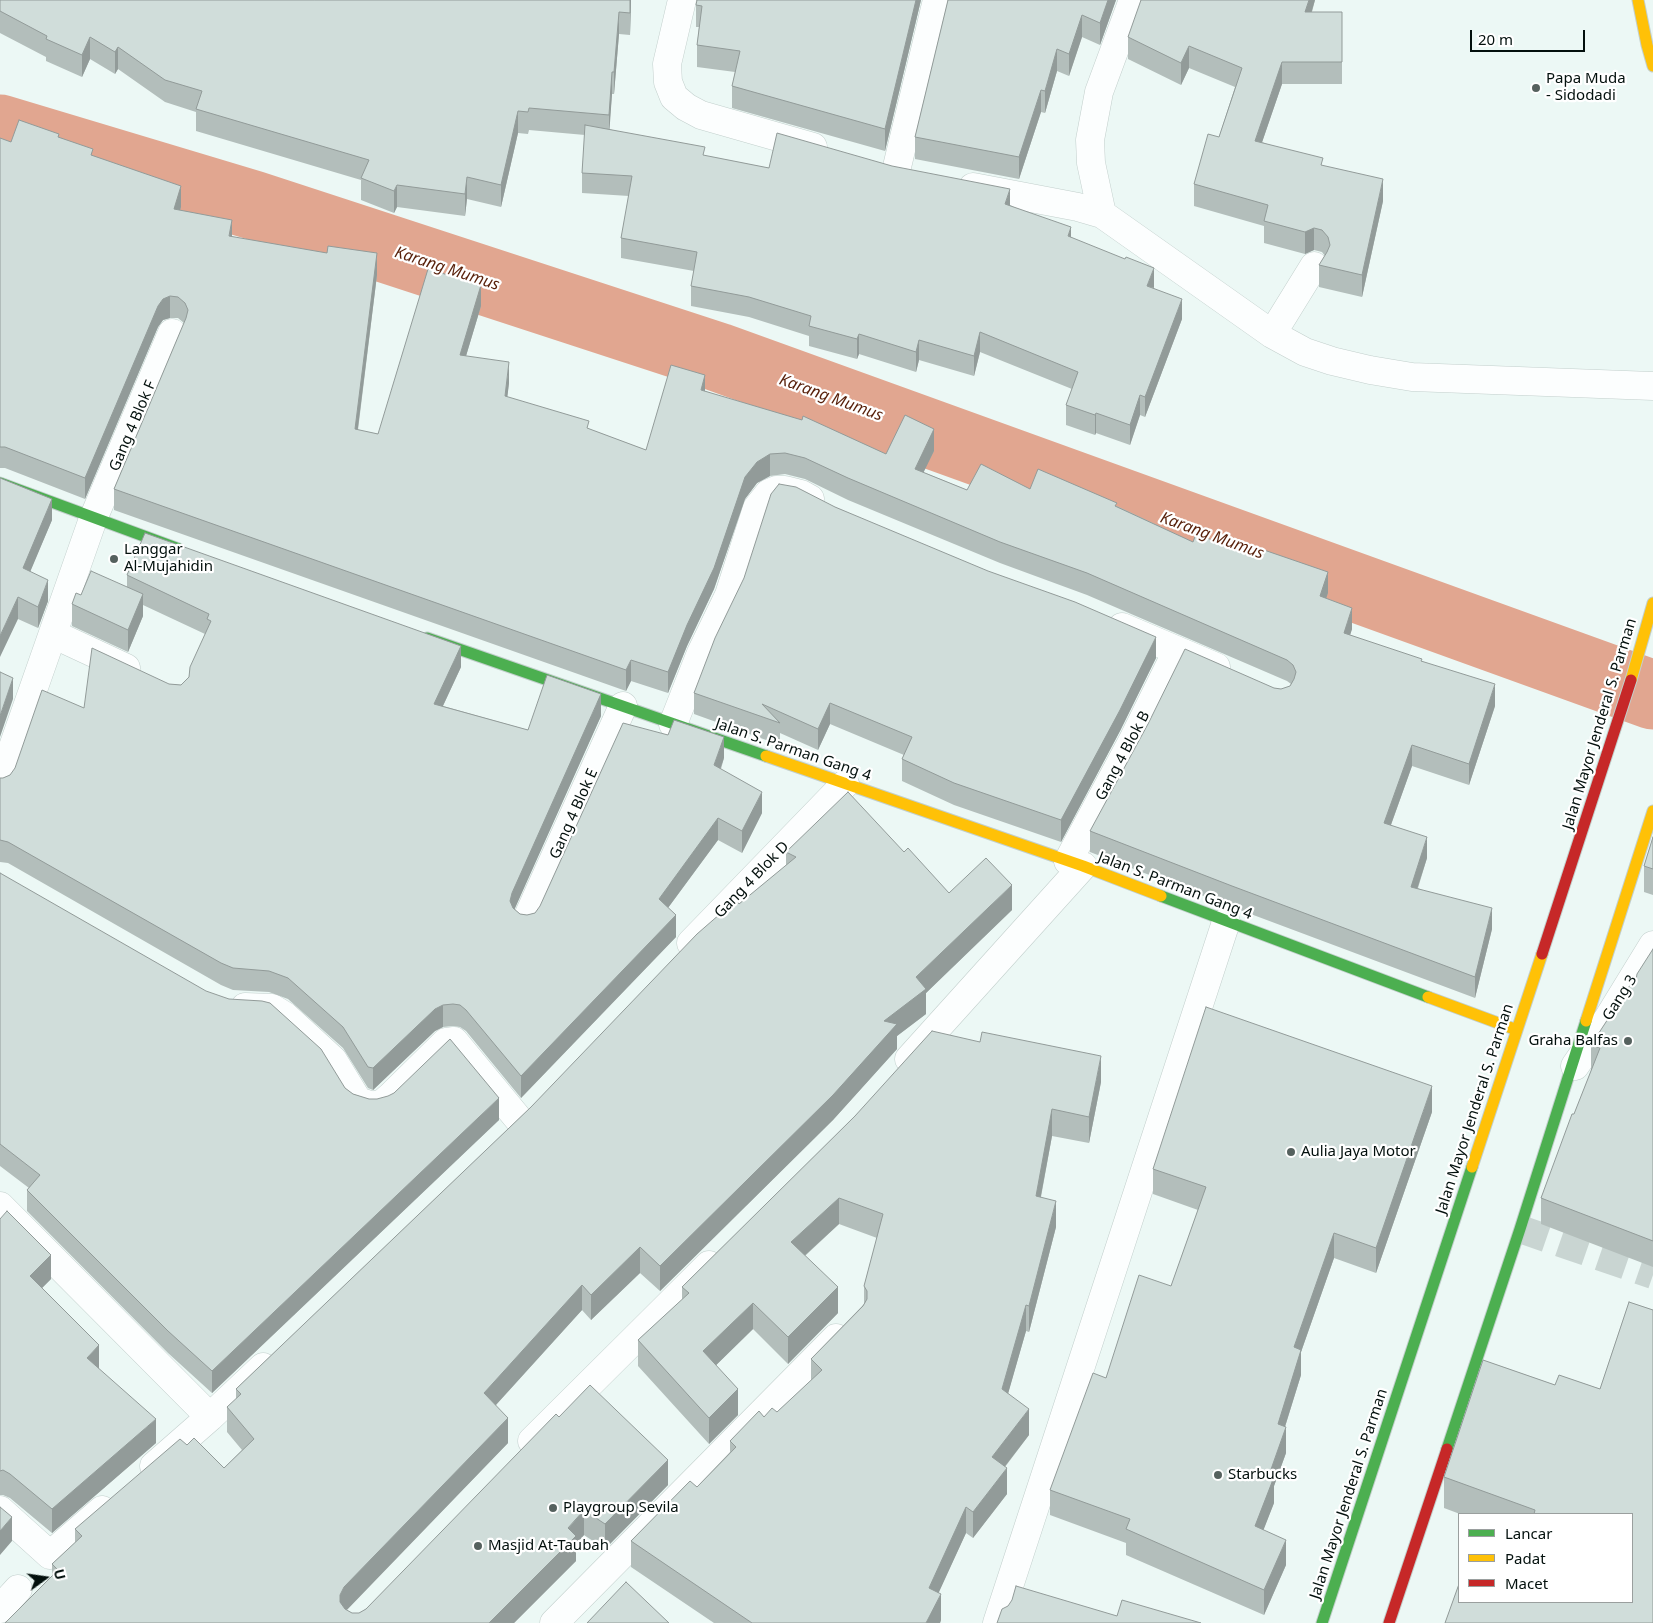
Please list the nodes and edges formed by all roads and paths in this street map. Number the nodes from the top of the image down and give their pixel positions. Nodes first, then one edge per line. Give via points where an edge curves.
1 (682, 0) edge
2 (937, 0) edge
3 (1133, 0) edge
4 (1638, 0) edge
5 (1653, 66) edge
6 (840, 155) edge
7 (868, 163) edge
8 (896, 172) junction
9 (925, 177) edge
10 (953, 183) edge
11 (1102, 214) junction
12 (1314, 266) dead end
13 (172, 333) dead end
14 (1272, 334) junction
15 (1653, 386) edge
16 (0, 483) edge
17 (833, 510) edge
18 (93, 519) junction
19 (186, 552) edge
20 (1653, 603) edge
21 (1098, 617) edge
22 (53, 634) junction
23 (421, 636) edge
24 (1177, 651) junction
25 (1237, 676) edge
26 (148, 679) edge
27 (623, 706) junction
28 (674, 724) junction
29 (0, 784) edge
30 (845, 784) junction
31 (1653, 811) edge
32 (1076, 863) junction
33 (526, 921) edge
34 (1226, 922) junction
35 (1653, 945) edge
36 (672, 963) edge
37 (221, 1003) edge
38 (1517, 1030) junction
39 (1569, 1075) junction
40 (891, 1079) edge
41 (520, 1121) edge
42 (0, 1206) edge
43 (724, 1249) edge
44 (852, 1321) edge
45 (282, 1348) edge
46 (210, 1417) junction
47 (514, 1459) edge
48 (0, 1510) edge
49 (18, 1589) dead end
50 (0, 1609) edge
51 (554, 1623) edge
52 (997, 1623) edge
53 (1322, 1623) edge
54 (1389, 1623) edge

1 - 6 street via 667,64 668,82 674,97 701,115
2 - 8 street
3 - 11 street via 1099,92 1090,140 1091,163
4 - 5 main road
7 - 8 street
8 - 9 street
10 - 11 street
11 - 14 street
12 - 14 street
13 - 18 street, Gang 4 Blok F
14 - 15 street via 1305,352 1332,361 1412,378
16 - 18 main road
17 - 28 street via 785,490 769,493 757,508 729,595 701,654
18 - 19 main road
18 - 22 street, Gang 4 Blok F
20 - 38 main road, Jalan Mayor Jenderal S. Parman via 1624,704
21 - 24 street
22 - 26 street
22 - 29 street, Gang 4 Blok F
23 - 27 main road, Jalan S. Parman Gang 4
24 - 25 street
24 - 32 street, Gang 4 Blok B
27 - 28 main road, Jalan S. Parman Gang 4
27 - 33 street, Gang 4 Blok E
28 - 30 main road, Jalan S. Parman Gang 4
30 - 32 main road, Jalan S. Parman Gang 4
30 - 36 street, Gang 4 Blok D
31 - 39 main road
32 - 34 main road, Jalan S. Parman Gang 4
32 - 40 street, Gang 4 Blok B
34 - 38 main road, Jalan S. Parman Gang 4
34 - 52 street
35 - 39 street, Gang 3
37 - 41 street via 278,1011 333,1060 358,1102 373,1106 390,1098 446,1042 454,1042
38 - 53 main road, Jalan Mayor Jenderal S. Parman
39 - 54 main road
42 - 46 street
43 - 47 street
44 - 51 street
45 - 46 street
46 - 48 street via 50,1555
49 - 50 street

